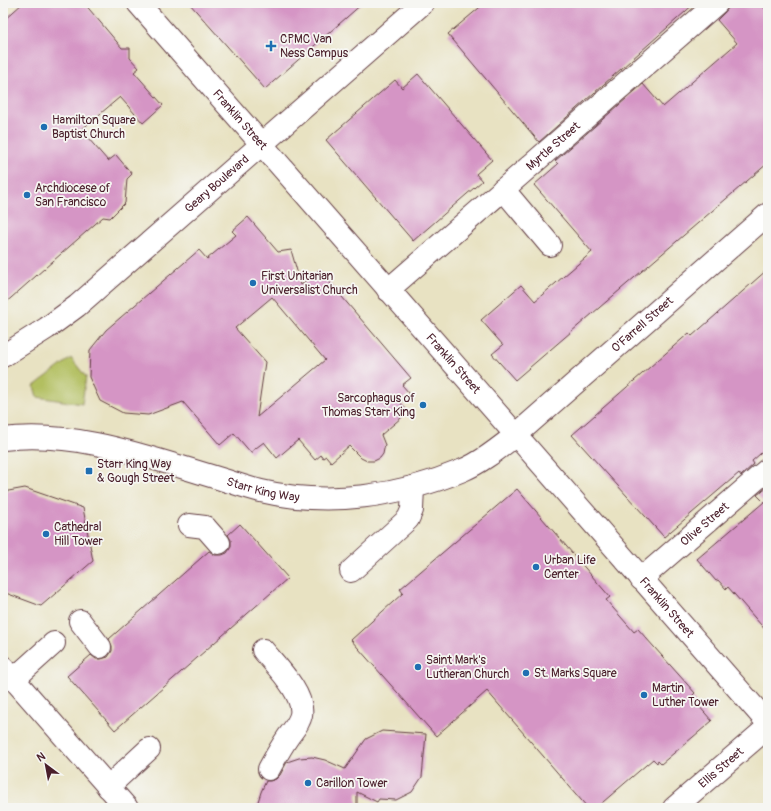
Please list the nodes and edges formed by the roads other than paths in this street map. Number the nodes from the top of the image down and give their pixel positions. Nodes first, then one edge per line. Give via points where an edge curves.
1 (138, 3) edge
2 (423, 3) edge
3 (717, 3) edge
4 (262, 145) junction
5 (503, 189) junction
6 (768, 214) edge
7 (550, 245) dead end
8 (388, 290) junction
9 (3, 356) edge
10 (516, 435) junction
11 (3, 439) edge
12 (768, 469) edge
13 (413, 487) junction
14 (351, 571) dead end
15 (641, 579) junction
16 (263, 650) dead end
17 (95, 652) dead end
18 (9, 681) edge
19 (768, 724) edge
20 (768, 727) edge
21 (149, 750) dead end
22 (269, 769) dead end
23 (108, 787) junction
24 (127, 808) edge
25 (674, 808) edge

1 - 4 main road, Franklin Street
2 - 4 main road, Geary Boulevard
3 - 5 main road, Myrtle Street
4 - 8 main road, Franklin Street
4 - 9 main road, Geary Boulevard via 77,306
5 - 7 main road
5 - 8 main road, Myrtle Street
6 - 10 main road, O'Farrell Street
8 - 10 main road, Franklin Street
10 - 13 main road, Starr King Way via 489,456 463,470
10 - 15 main road, Franklin Street
11 - 13 main road, Starr King Way via 63,439 99,444 261,491 288,496 342,498
12 - 15 main road, Olive Street
13 - 14 main road via 412,510 408,519
15 - 19 main road, Franklin Street
16 - 22 main road via 295,690 301,710 297,725
17 - 18 main road via 68,631
18 - 23 main road
20 - 25 main road, Ellis Street
21 - 23 main road
23 - 24 main road

